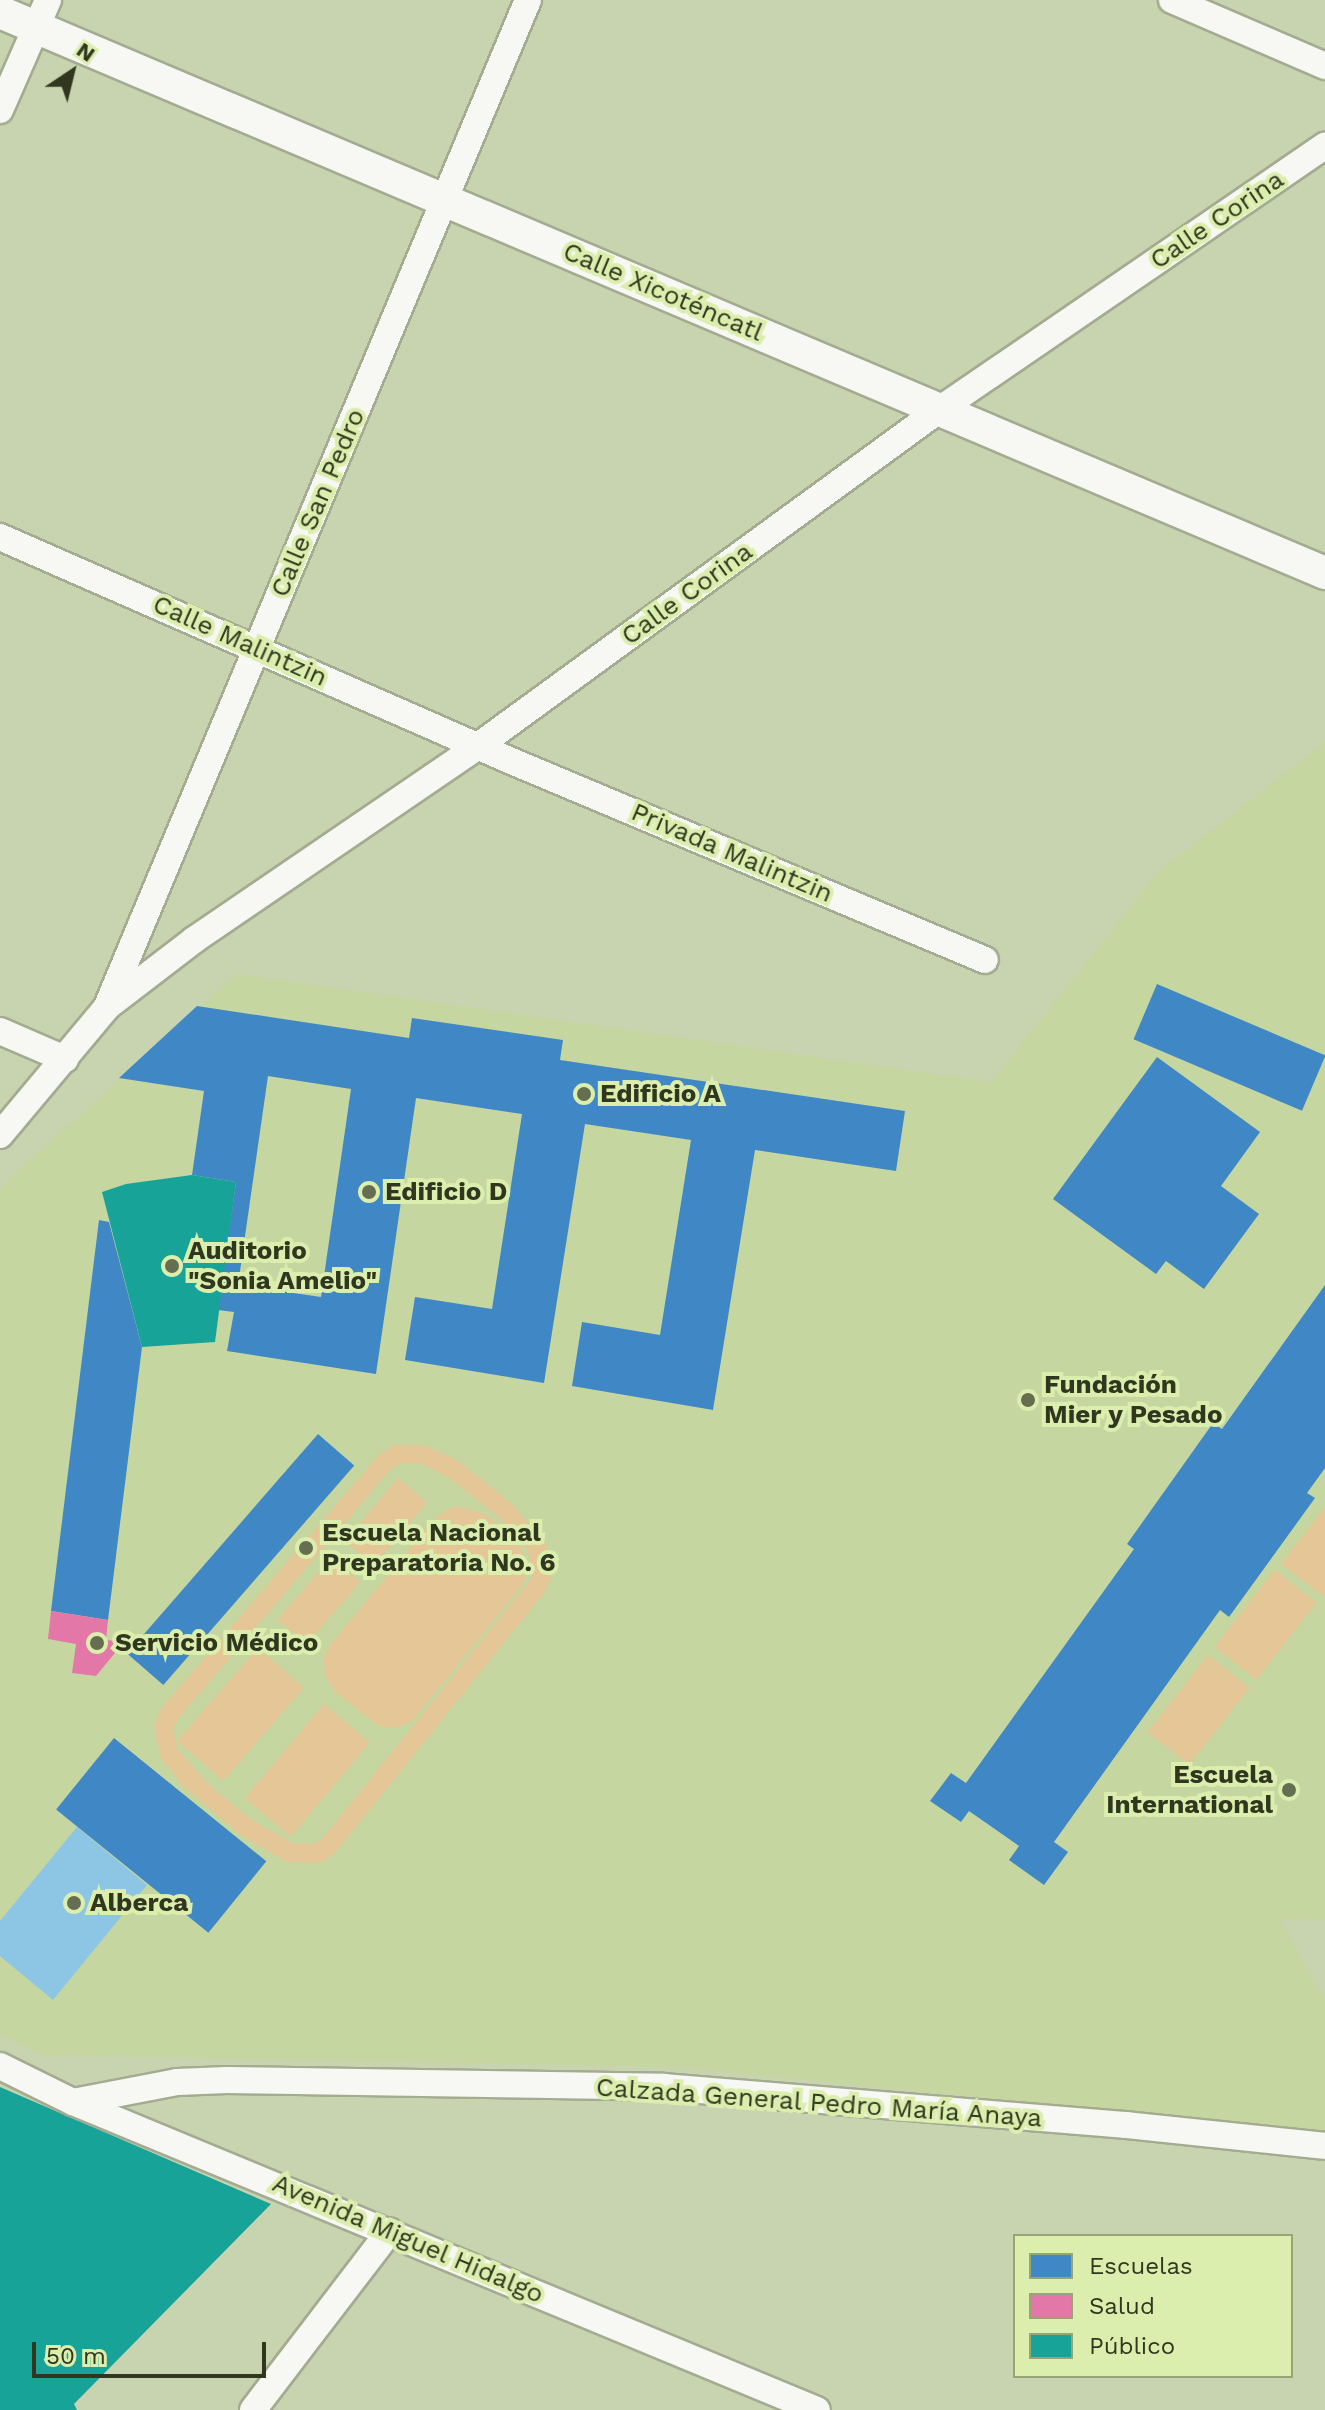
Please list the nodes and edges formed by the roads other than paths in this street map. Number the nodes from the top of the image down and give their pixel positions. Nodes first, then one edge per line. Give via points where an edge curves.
1 (528, 0) edge
2 (1172, 0) edge
3 (1214, 8) edge
4 (0, 12) edge
5 (42, 14) edge
6 (1325, 66) edge
7 (0, 110) edge
8 (1325, 146) edge
9 (444, 198) junction
10 (939, 410) junction
11 (0, 537) edge
12 (1325, 573) edge
13 (257, 648) junction
14 (478, 746) junction
15 (985, 960) dead end
16 (108, 1006) junction
17 (0, 1031) edge
18 (65, 1059) junction
19 (0, 1135) edge
20 (0, 2066) edge
21 (73, 2102) junction
22 (1325, 2146) edge
23 (390, 2231) junction
24 (253, 2410) edge
25 (817, 2410) edge

1 - 9 street, Calle San Pedro
2 - 3 street
3 - 6 street
4 - 5 street, Calle Xicoténcatl
5 - 7 street
5 - 9 street, Calle Xicoténcatl
8 - 10 street, Calle Corina
9 - 10 street, Calle Xicoténcatl
9 - 13 street, Calle San Pedro
10 - 12 street, Calle Xicoténcatl
10 - 14 street, Calle Corina
11 - 13 street, Calle Malintzin
13 - 14 street, Calle Malintzin
13 - 16 street, Calle San Pedro
14 - 15 street, Privada Malintzin
14 - 16 street, Calle Corina via 194,940
16 - 18 street, Calle Corina
17 - 18 street
18 - 19 street
20 - 21 street, Avenida Miguel Hidalgo
21 - 22 street, Calzada General Pedro María Anaya via 177,2082 227,2080 664,2087
21 - 23 street, Avenida Miguel Hidalgo
23 - 24 street
23 - 25 street, Avenida Miguel Hidalgo

